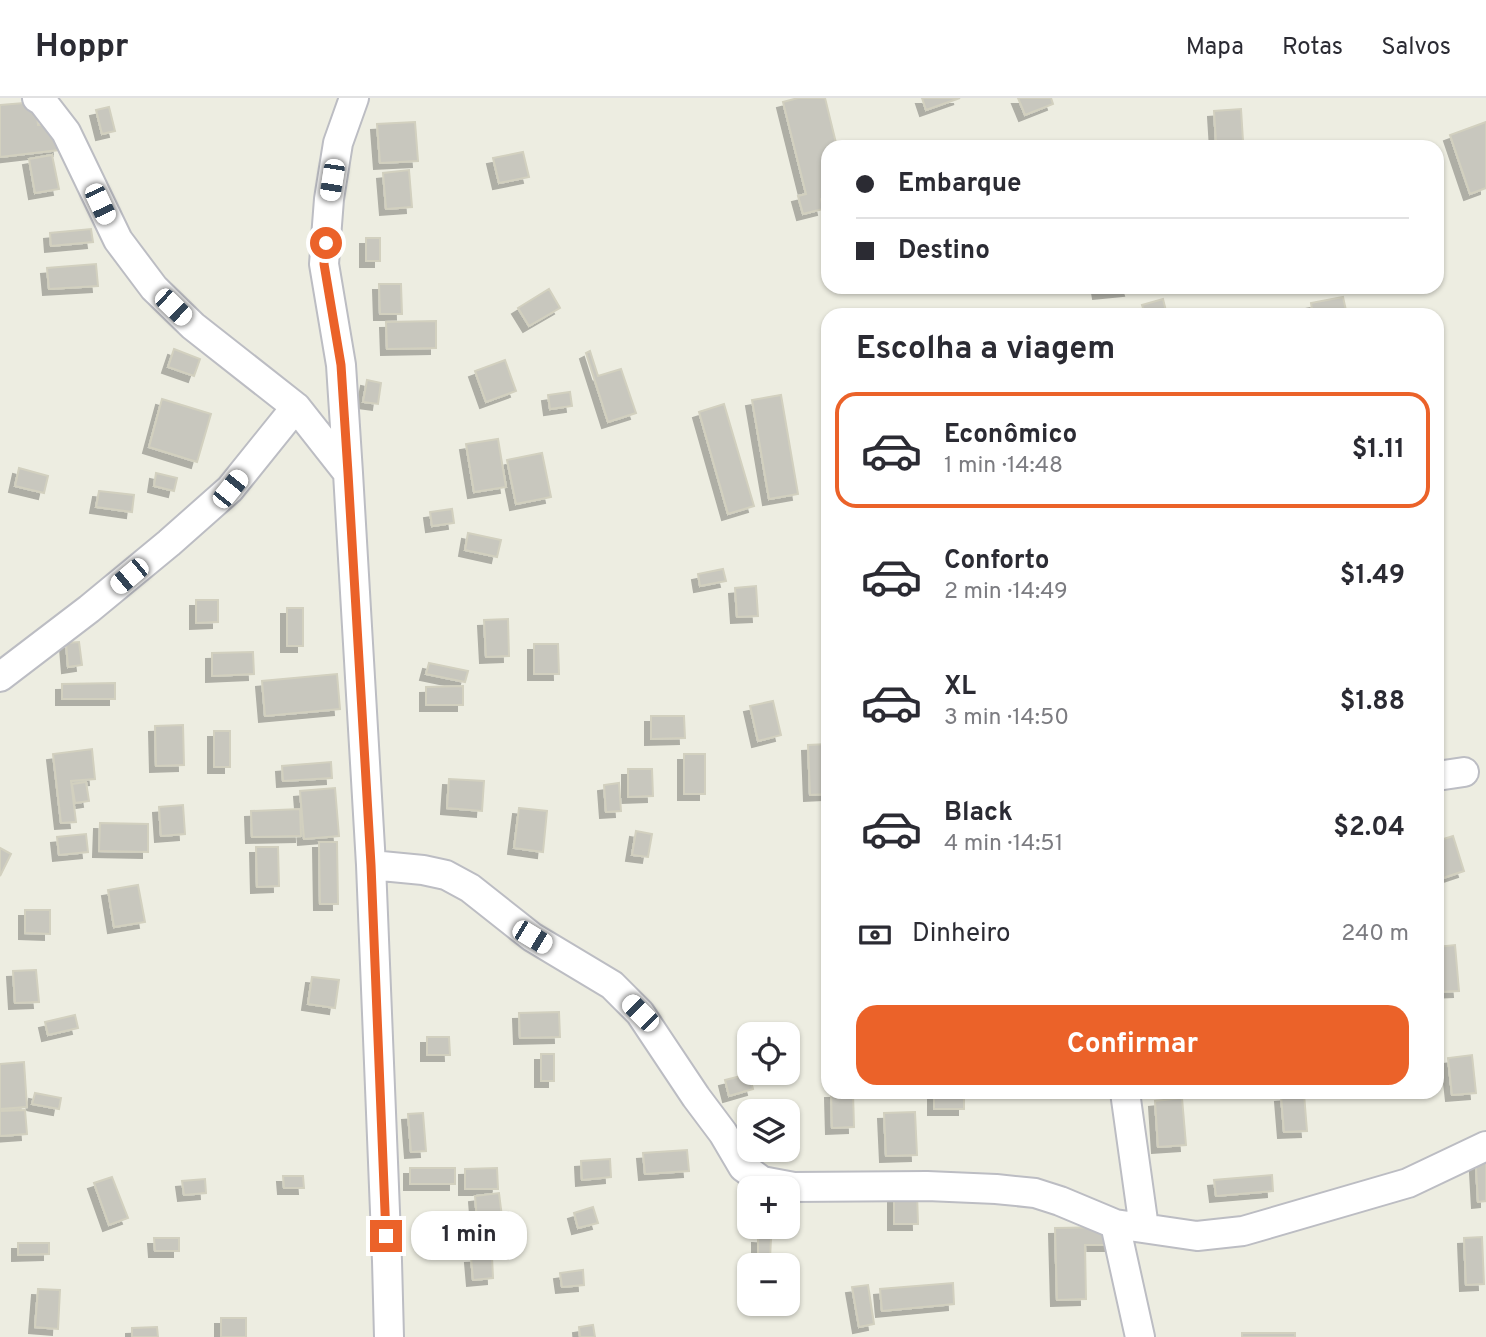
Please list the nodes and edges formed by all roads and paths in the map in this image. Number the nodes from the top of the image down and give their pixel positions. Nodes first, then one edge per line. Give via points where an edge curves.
1 (37, 98) edge
2 (354, 98) edge
3 (296, 407) junction
4 (348, 473) junction
5 (0, 677) edge
6 (371, 865) junction
7 (1126, 1099) edge
8 (1486, 1146) edge
9 (1115, 1224) junction
10 (1144, 1228) junction
11 (389, 1337) edge
12 (1140, 1337) edge

1 - 3 street via 66,132 118,240 154,288 193,326
2 - 4 street via 338,142 324,264 341,365
3 - 4 street
3 - 5 street via 230,489 89,609
4 - 6 street
6 - 9 street via 446,875 532,937 612,985 640,1013 743,1167 762,1181 794,1187 928,1186 1035,1193
6 - 11 street
7 - 10 street
8 - 10 street via 1408,1183 1243,1231 1197,1236
9 - 10 street
9 - 12 street

